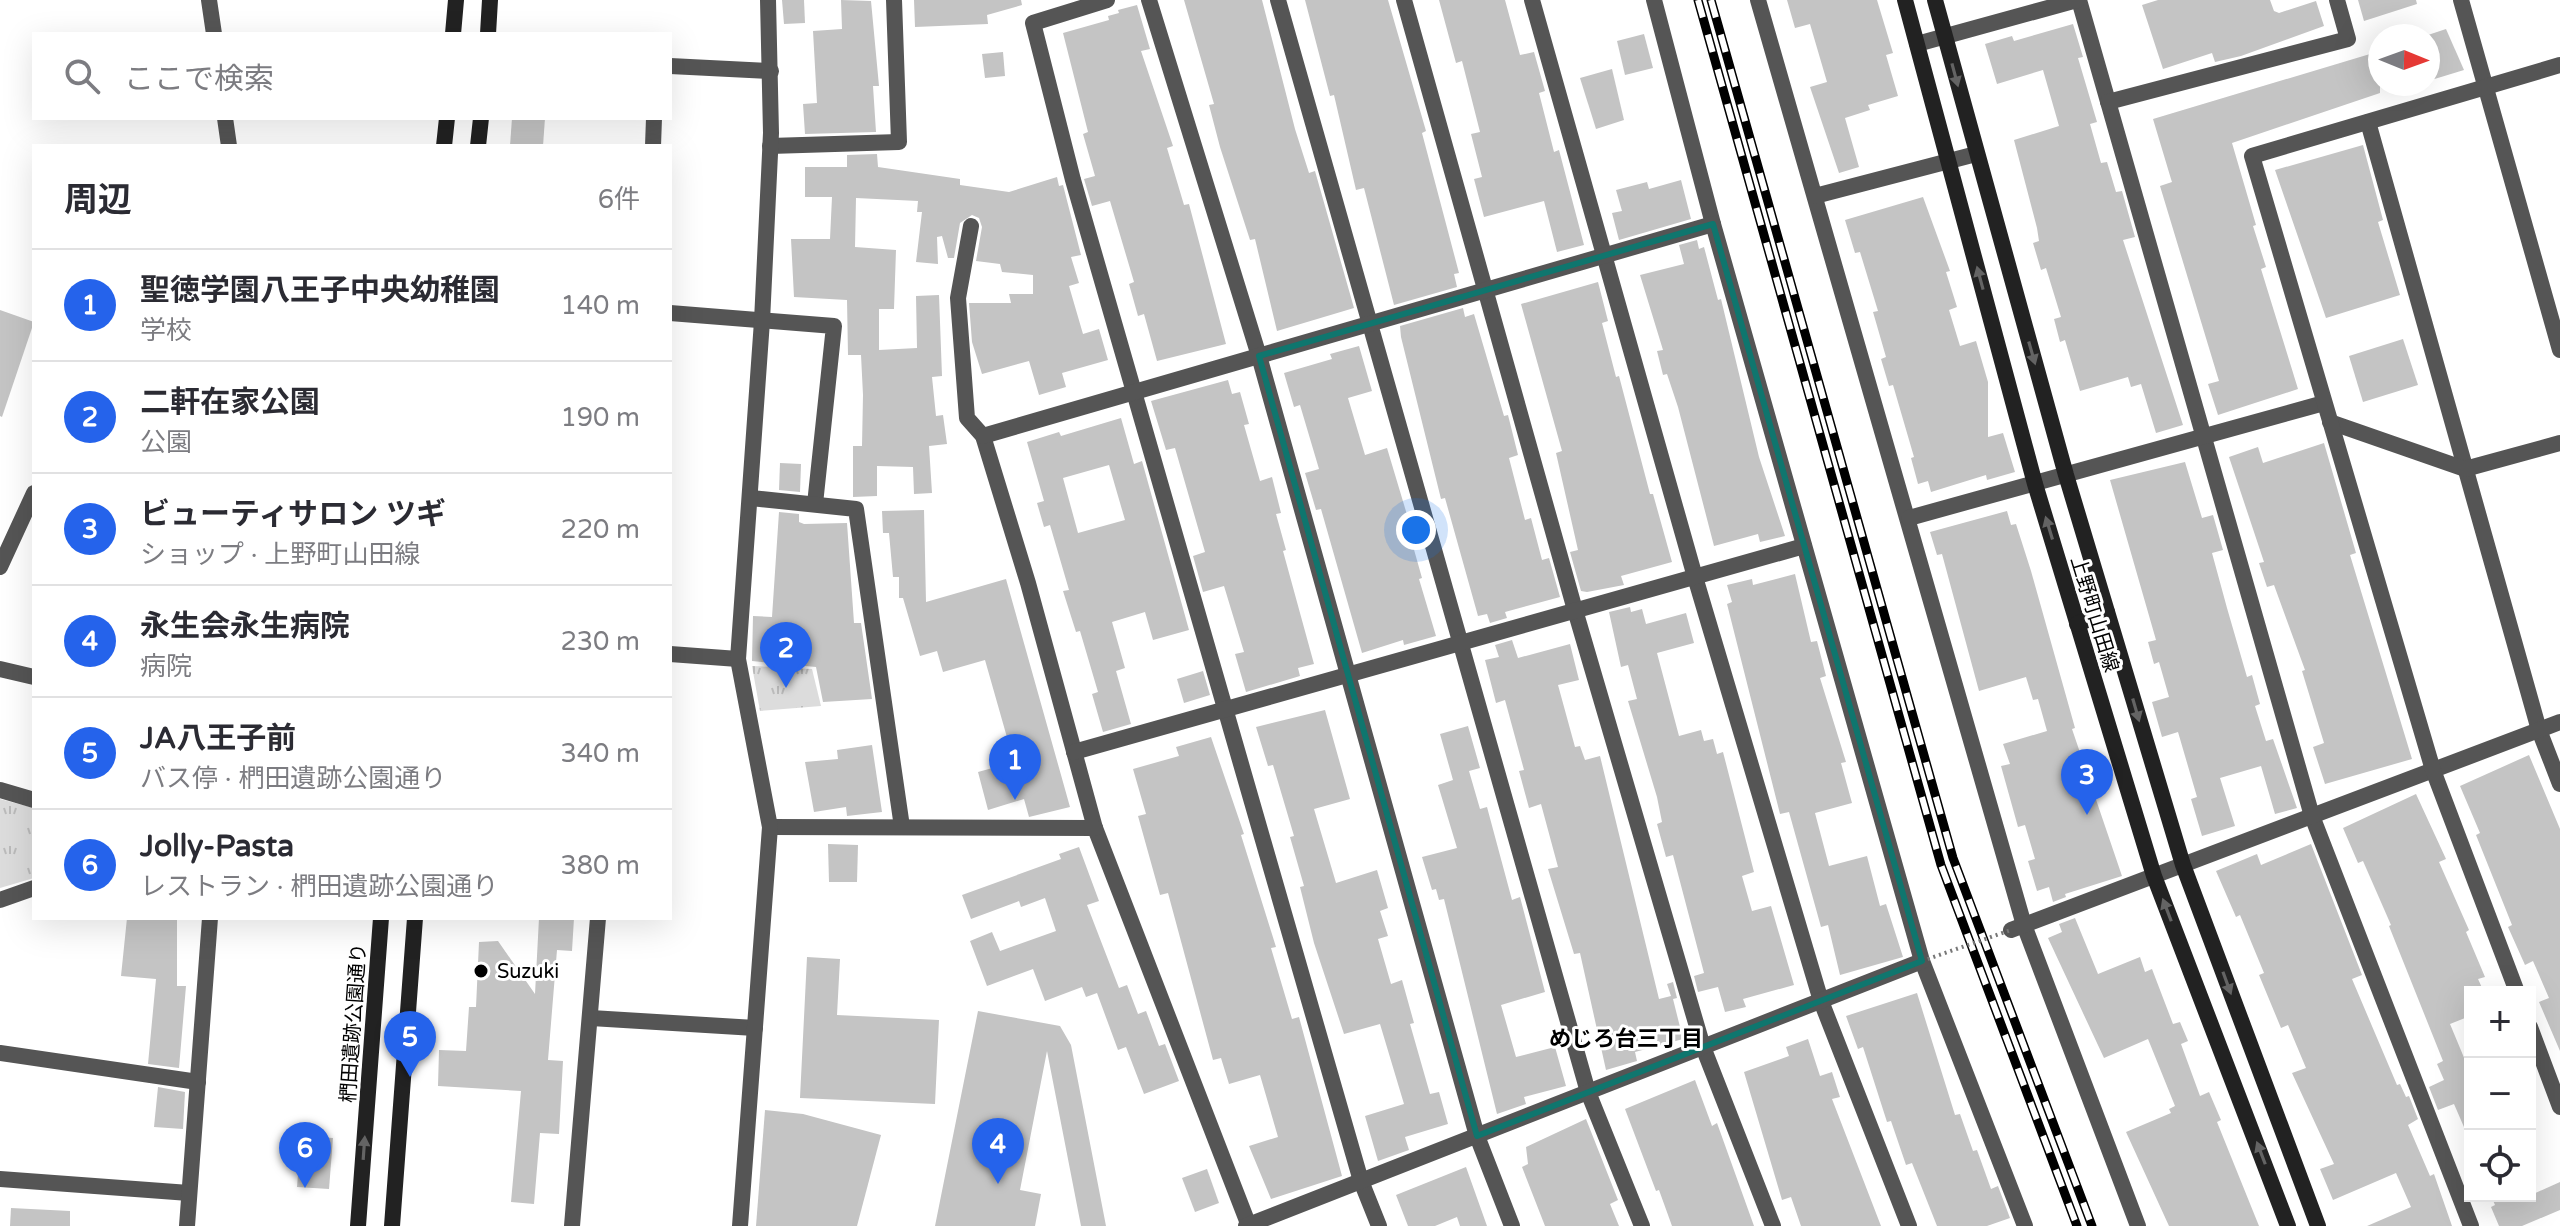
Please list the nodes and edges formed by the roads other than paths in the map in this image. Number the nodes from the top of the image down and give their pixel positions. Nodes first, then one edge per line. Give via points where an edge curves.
1 (209, 0) edge
2 (456, 0) edge
3 (490, 0) edge
4 (768, 0) edge
5 (894, 0) edge
6 (1107, 0) edge
7 (1149, 0) edge
8 (1278, 0) edge
9 (1404, 0) edge
10 (1532, 0) edge
11 (1654, 0) edge
12 (1758, 0) edge
13 (1905, 0) edge
14 (1935, 0) edge
15 (2078, 0) edge
16 (2337, 0) edge
17 (2461, 0) edge
18 (214, 32) edge
19 (453, 32) edge
20 (488, 32) edge
21 (1945, 37) junction
22 (1917, 44) junction
23 (2560, 65) edge
24 (672, 66) edge
25 (771, 71) junction
26 (2485, 87) junction
27 (2108, 102) junction
28 (225, 120) edge
29 (447, 120) edge
30 (481, 120) edge
31 (654, 120) edge
32 (2368, 122) junction
33 (229, 144) edge
34 (444, 144) edge
35 (478, 144) edge
36 (653, 144) edge
37 (770, 146) junction
38 (1976, 154) junction
39 (1949, 161) junction
40 (1815, 196) junction
41 (1713, 224) junction
42 (971, 226) dead end
43 (1604, 256) junction
44 (1485, 290) junction
45 (2021, 312) junction
46 (672, 313) edge
47 (762, 321) junction
48 (1991, 321) junction
49 (1369, 324) junction
50 (2560, 350) edge
51 (1259, 356) junction
52 (1134, 392) junction
53 (2324, 403) junction
54 (2330, 422) junction
55 (983, 436) junction
56 (2205, 437) junction
57 (2560, 443) edge
58 (2465, 469) junction
59 (2066, 475) junction
60 (2035, 484) junction
61 (32, 497) edge
62 (751, 498) junction
63 (815, 504) junction
64 (1909, 518) junction
65 (1804, 546) junction
66 (0, 567) edge
67 (1695, 577) junction
68 (1575, 610) junction
69 (2107, 612) junction
70 (2077, 624) junction
71 (1459, 643) junction
72 (672, 654) edge
73 (738, 659) junction
74 (0, 669) edge
75 (1348, 674) junction
76 (32, 677) edge
77 (1225, 709) junction
78 (2560, 722) edge
79 (2539, 730) junction
80 (2145, 740) junction
81 (2115, 749) junction
82 (1074, 752) junction
83 (2433, 770) junction
84 (2560, 784) edge
85 (0, 790) edge
86 (32, 799) edge
87 (2312, 816) junction
88 (770, 827) junction
89 (902, 827) junction
90 (1095, 828) junction
91 (2183, 865) junction
92 (2154, 876) junction
93 (32, 889) edge
94 (0, 900) edge
95 (210, 920) edge
96 (381, 920) edge
97 (415, 920) edge
98 (598, 920) edge
99 (2018, 927) junction
100 (1922, 961) junction
101 (2515, 986) edge
102 (1821, 1001) junction
103 (591, 1018) junction
104 (755, 1028) junction
105 (2243, 1028) junction
106 (2216, 1038) junction
107 (2536, 1043) edge
108 (1703, 1047) junction
109 (0, 1053) edge
110 (198, 1082) junction
111 (1588, 1092) junction
112 (2560, 1107) edge
113 (1477, 1136) junction
114 (2299, 1176) junction
115 (0, 1179) edge
116 (1361, 1181) junction
117 (2274, 1186) junction
118 (189, 1193) junction
119 (187, 1226) edge
120 (358, 1226) edge
121 (392, 1226) edge
122 (572, 1226) edge
123 (740, 1226) edge
124 (1248, 1226) edge
125 (1379, 1226) edge
126 (1512, 1226) edge
127 (1642, 1226) edge
128 (1773, 1226) edge
129 (1909, 1226) edge
130 (2025, 1226) edge
131 (2138, 1226) edge
132 (2288, 1226) edge
133 (2318, 1226) edge
134 (2471, 1226) edge

1 - 18 street
2 - 19 street
3 - 20 street
4 - 25 street
5 - 37 street via 899,142
6 - 52 street via 1033,23
7 - 51 street
8 - 49 street
9 - 44 street
10 - 43 street
11 - 41 street
12 - 40 street
13 - 22 street, 上野町山田線
14 - 21 street, 上野町山田線
15 - 21 street
15 - 27 street
16 - 27 street via 2348,39
17 - 26 street
21 - 22 street
21 -> 38 street, 上野町山田線
22 - 39 street, 上野町山田線
23 - 26 street
24 - 25 street
25 - 37 street
26 - 32 street
26 - 50 street
27 - 56 street
28 - 33 street
29 - 34 street
30 - 35 street
31 - 36 street
32 - 53 street via 2252,156
32 - 58 street
37 - 47 street
38 - 39 street
38 - 45 street, 上野町山田線
39 - 40 street
48 -> 39 street, 上野町山田線
40 - 64 street
41 - 43 street
41 - 65 street
42 - 55 street via 958,298 967,418
43 - 44 street
43 - 67 street
44 - 49 street
44 - 68 street
45 - 48 street
45 -> 59 street, 上野町山田線
46 - 47 street
47 - 62 street
47 - 63 street via 834,326
48 - 60 street, 上野町山田線
49 - 51 street
49 - 71 street
51 - 52 street
51 - 75 street
52 - 55 street
52 - 77 street
53 - 54 street
53 - 56 street
54 - 58 street
54 - 83 street
55 - 82 street
56 - 59 street
56 - 87 street
57 - 58 street
58 - 79 street
59 - 60 street
59 - 69 street, 上野町山田線
60 - 64 street
70 -> 60 street, 上野町山田線
61 - 66 street
62 - 63 street
62 - 73 street
63 - 89 street via 856,509
64 - 99 street
65 - 67 street
65 - 100 street
67 - 68 street
67 - 102 street
68 - 71 street
68 - 108 street
69 - 70 street
69 -> 80 street, 上野町山田線
70 - 81 street, 上野町山田線
71 - 75 street
71 - 111 street
72 - 73 street
73 - 88 street
74 - 76 street
75 - 77 street
75 - 113 street
77 - 82 street
77 - 116 street
78 - 79 street
79 - 83 street
79 - 84 street
80 - 81 street
80 - 91 street, 上野町山田線
81 - 92 street, 上野町山田線
82 - 90 street
83 - 87 street
83 - 101 street
85 - 86 street
87 - 91 street
87 - 134 street
88 - 89 street
88 - 104 street
89 - 90 street
90 - 124 street
91 - 92 street
91 -> 105 street, 上野町山田線
92 - 99 street
106 -> 92 street, 上野町山田線
93 - 94 street
95 - 110 street
120 -> 96 street, 椚田遺跡公園通り
97 - 121 street
98 - 103 street
99 - 131 street
100 - 102 street
100 - 130 street
102 - 108 street
102 - 129 street
103 - 104 street
103 - 122 street
104 - 123 street
105 - 106 street
105 - 114 street, 上野町山田線
117 -> 106 street, 上野町山田線
107 - 112 street
108 - 111 street
108 - 128 street
109 - 110 street
110 - 118 street
111 - 113 street
111 - 127 street
113 - 116 street
113 - 126 street
114 - 117 street
114 - 133 street, 上野町山田線
115 - 118 street
116 - 124 street
116 - 125 street
117 - 132 street, 上野町山田線
118 - 119 street

